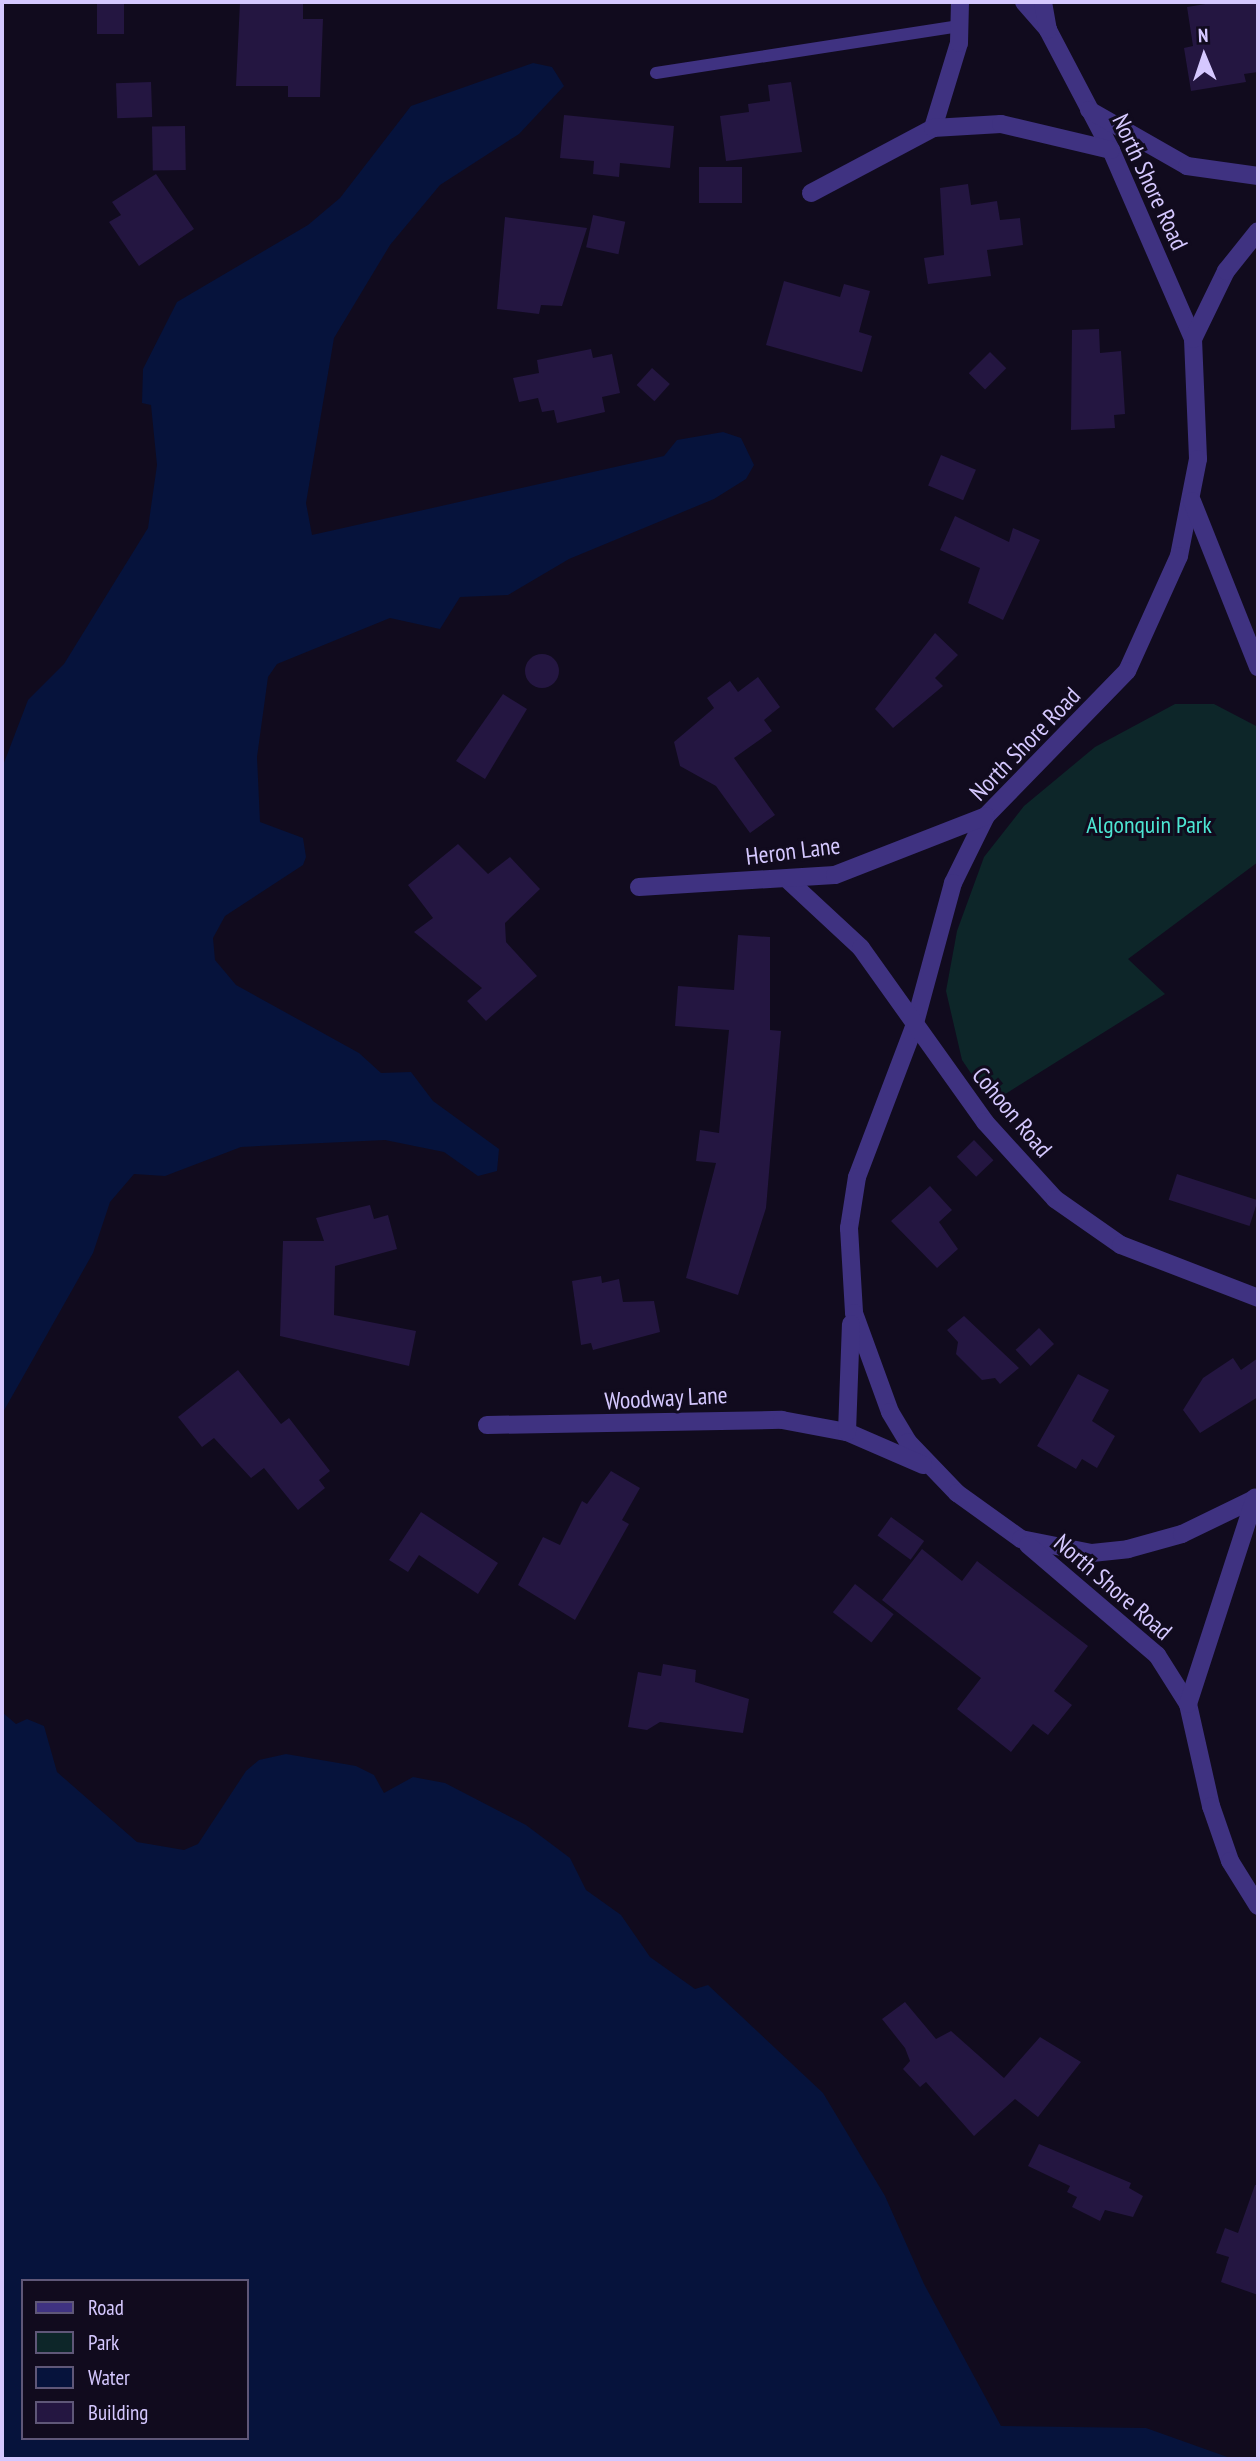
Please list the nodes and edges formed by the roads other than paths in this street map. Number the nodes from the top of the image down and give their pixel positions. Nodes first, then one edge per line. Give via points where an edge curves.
1 (960, 2) edge
2 (1024, 2) edge
3 (1043, 2) edge
4 (959, 26) junction
5 (1048, 30) junction
6 (656, 73) dead end
7 (1089, 110) junction
8 (933, 128) junction
9 (1111, 150) junction
10 (1258, 176) edge
11 (811, 193) dead end
12 (1258, 231) edge
13 (1193, 340) junction
14 (1192, 501) junction
15 (1258, 667) edge
16 (986, 816) junction
17 (789, 881) junction
18 (639, 887) dead end
19 (914, 1027) junction
20 (1258, 1298) edge
21 (853, 1313) junction
22 (487, 1425) dead end
23 (847, 1432) junction
24 (931, 1468) junction
25 (1256, 1497) edge
26 (1021, 1539) junction
27 (1188, 1704) junction
28 (1258, 1906) edge

1 - 4 street
2 - 5 street, North Shore Road
3 - 5 street
4 - 6 lane
4 - 8 street via 949,86
5 - 7 street, North Shore Road
7 - 9 street, North Shore Road
7 - 10 street via 1186,166
8 - 9 street via 1001,124
8 - 11 street
9 - 13 street, North Shore Road
12 - 13 street via 1226,271
13 - 14 street, North Shore Road via 1198,459
14 - 15 street
14 - 16 street, North Shore Road via 1163,604 1127,671
16 - 17 street, Heron Lane via 835,875
16 - 19 street, North Shore Road via 953,883
17 - 18 street, Heron Lane
17 - 19 street, Cohoon Road via 861,948
19 - 20 street, Cohoon Road via 985,1122 1090,1227 1205,1281
19 - 21 street, North Shore Road via 858,1177 849,1228
21 - 23 street
21 - 24 street, North Shore Road via 890,1412
22 - 23 street, Woodway Lane via 729,1418
23 - 24 street, Woodway Lane
24 - 26 street, North Shore Road
25 - 26 street, North Shore Road via 1182,1534 1128,1549 1092,1553
25 - 27 street
26 - 27 street, North Shore Road via 1157,1655
27 - 28 street, North Shore Road via 1222,1839

